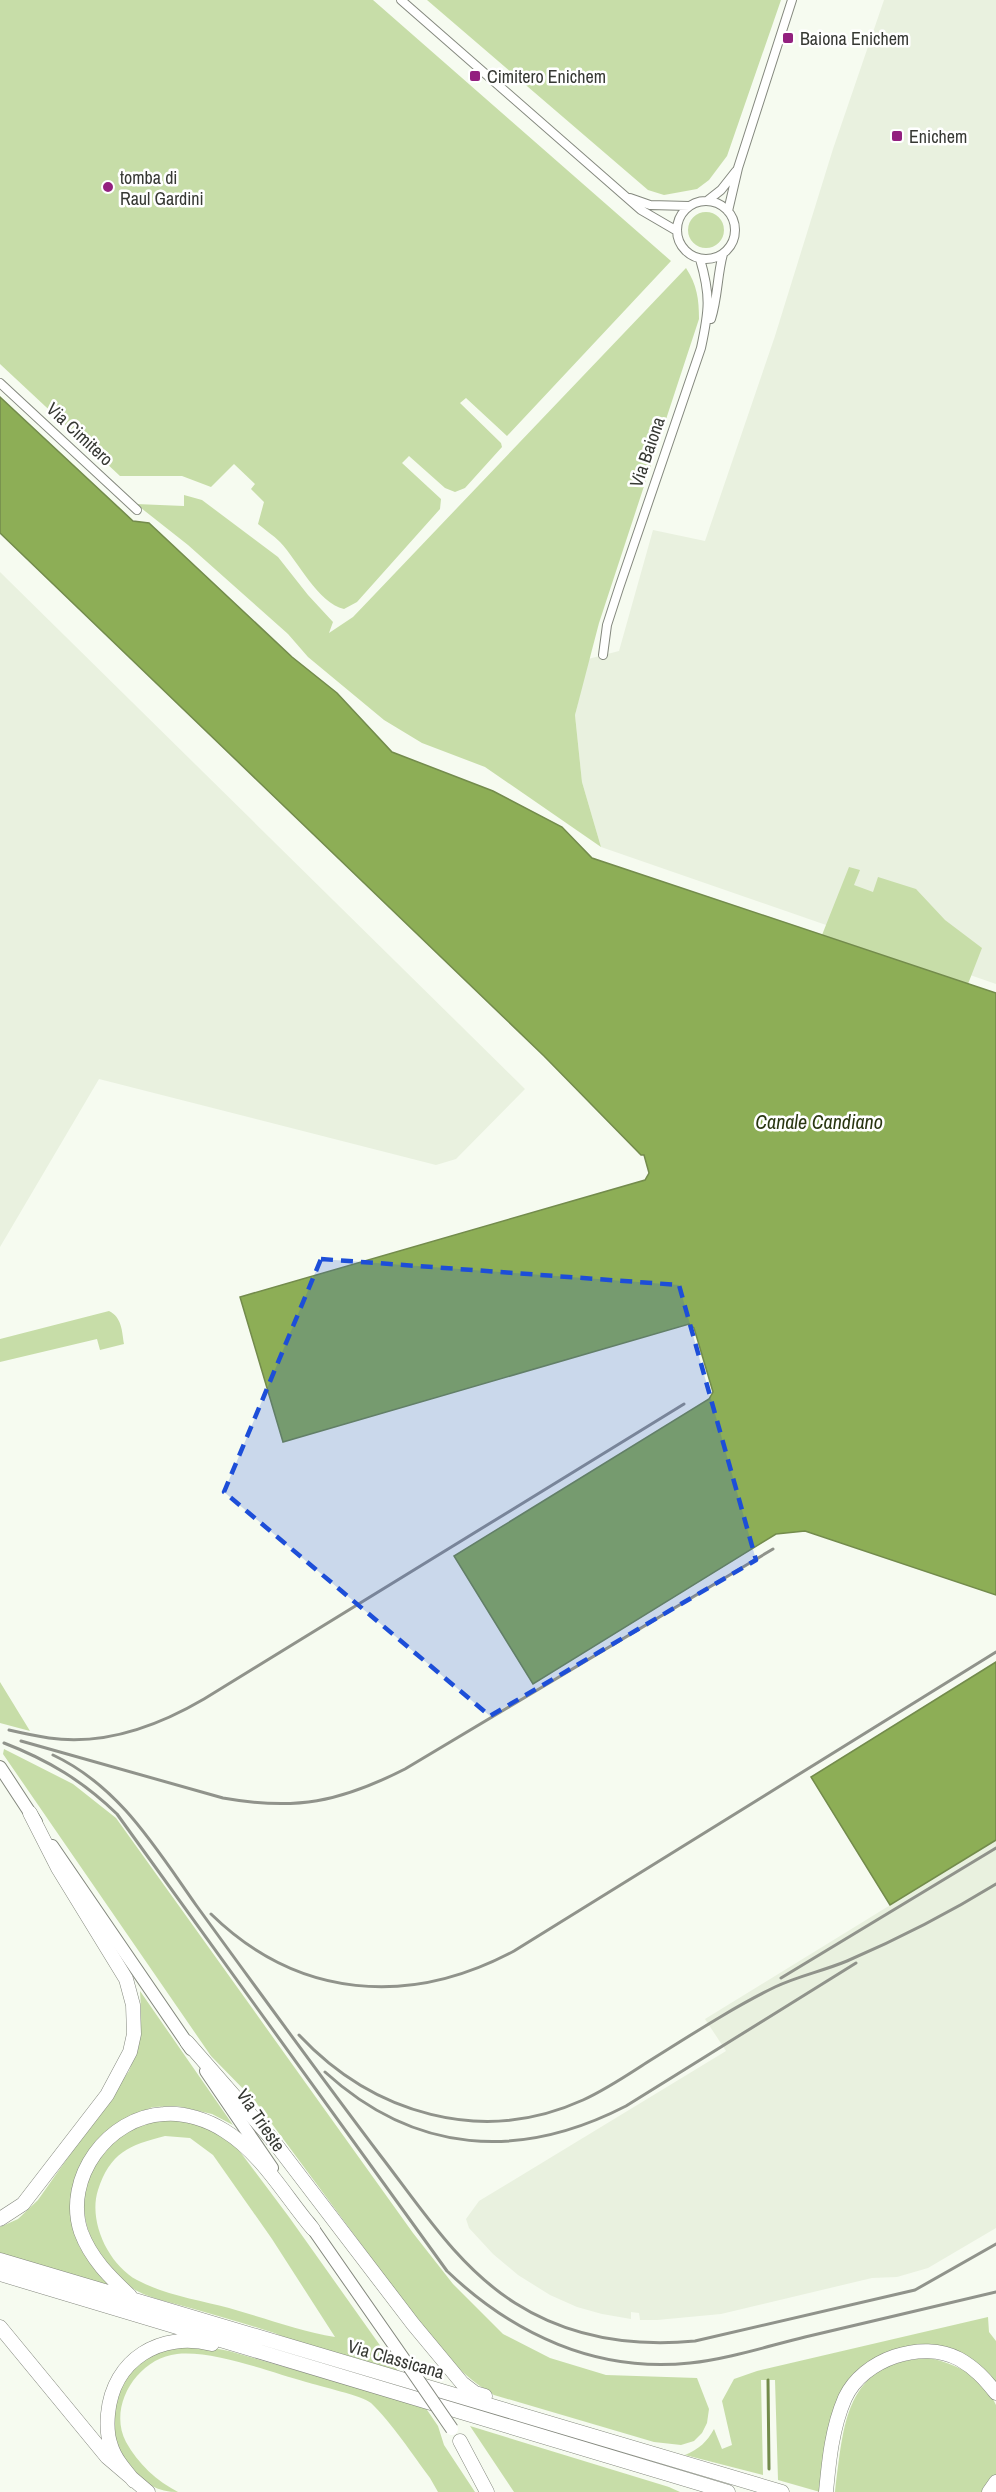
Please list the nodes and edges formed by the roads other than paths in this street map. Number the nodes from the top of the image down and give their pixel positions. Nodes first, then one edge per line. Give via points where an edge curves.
1 (401, 0) edge
2 (792, 0) edge
3 (738, 168) junction
4 (627, 196) junction
5 (707, 201) junction
6 (689, 206) junction
7 (728, 211) junction
8 (677, 231) junction
9 (723, 254) junction
10 (700, 259) junction
11 (701, 348) junction
12 (0, 383) edge
13 (137, 510) dead end
14 (603, 655) dead end
15 (0, 1767) edge
16 (30, 1813) junction
17 (187, 2042) junction
18 (0, 2219) edge
19 (313, 2229) junction
20 (0, 2260) edge
21 (0, 2274) edge
22 (134, 2300) junction
23 (0, 2327) edge
24 (316, 2367) junction
25 (996, 2393) edge
26 (583, 2433) junction
27 (460, 2441) junction
28 (653, 2470) junction
29 (134, 2481) junction
30 (996, 2482) edge
31 (826, 2488) edge
32 (148, 2492) edge
33 (487, 2492) edge
34 (495, 2492) edge
35 (695, 2492) edge
36 (728, 2492) edge
37 (782, 2492) edge
38 (989, 2492) edge

1 - 4 street
2 - 3 street
3 - 5 street
3 - 7 street
4 - 6 street via 650,205
4 - 8 street via 641,210
5 - 6 street
5 - 7 street
6 - 8 street
7 - 9 street via 735,229 730,247
8 - 10 street via 687,253
9 - 10 street
9 - 11 street via 716,304
10 - 11 street, Via Baiona via 709,301
11 - 14 street, Via Baiona via 607,625
12 - 13 street, Via Cimitero
15 - 16 main road, Via Trieste
16 - 17 main road, Via Trieste
16 - 18 highway via 58,1869 126,1979 133,2006 134,2034 130,2052 107,2095 23,2204
17 - 19 main road, Via Trieste
17 - 26 highway via 271,2138 462,2383 475,2393
19 - 22 highway via 247,2147 223,2130 194,2117 164,2114 139,2120 97,2150 83,2171 79,2188 80,2229 90,2252 107,2275
19 - 27 main road, Via Trieste, bridge
20 - 22 highway, Via Classicana
21 - 24 highway, Via Classicana
22 - 26 highway, Via Classicana
23 - 29 highway via 107,2457
24 - 28 highway, Via Classicana
24 - 29 highway via 267,2360 203,2342 182,2340 151,2348 132,2361 109,2398 110,2445
25 - 31 highway via 980,2372 957,2358 925,2350 895,2356 865,2372 846,2396 834,2430
26 - 37 highway, Via Classicana
27 - 33 highway
27 - 34 main road, Via Trieste
28 - 35 highway
28 - 36 highway, Via Classicana
29 - 32 highway
30 - 38 highway

